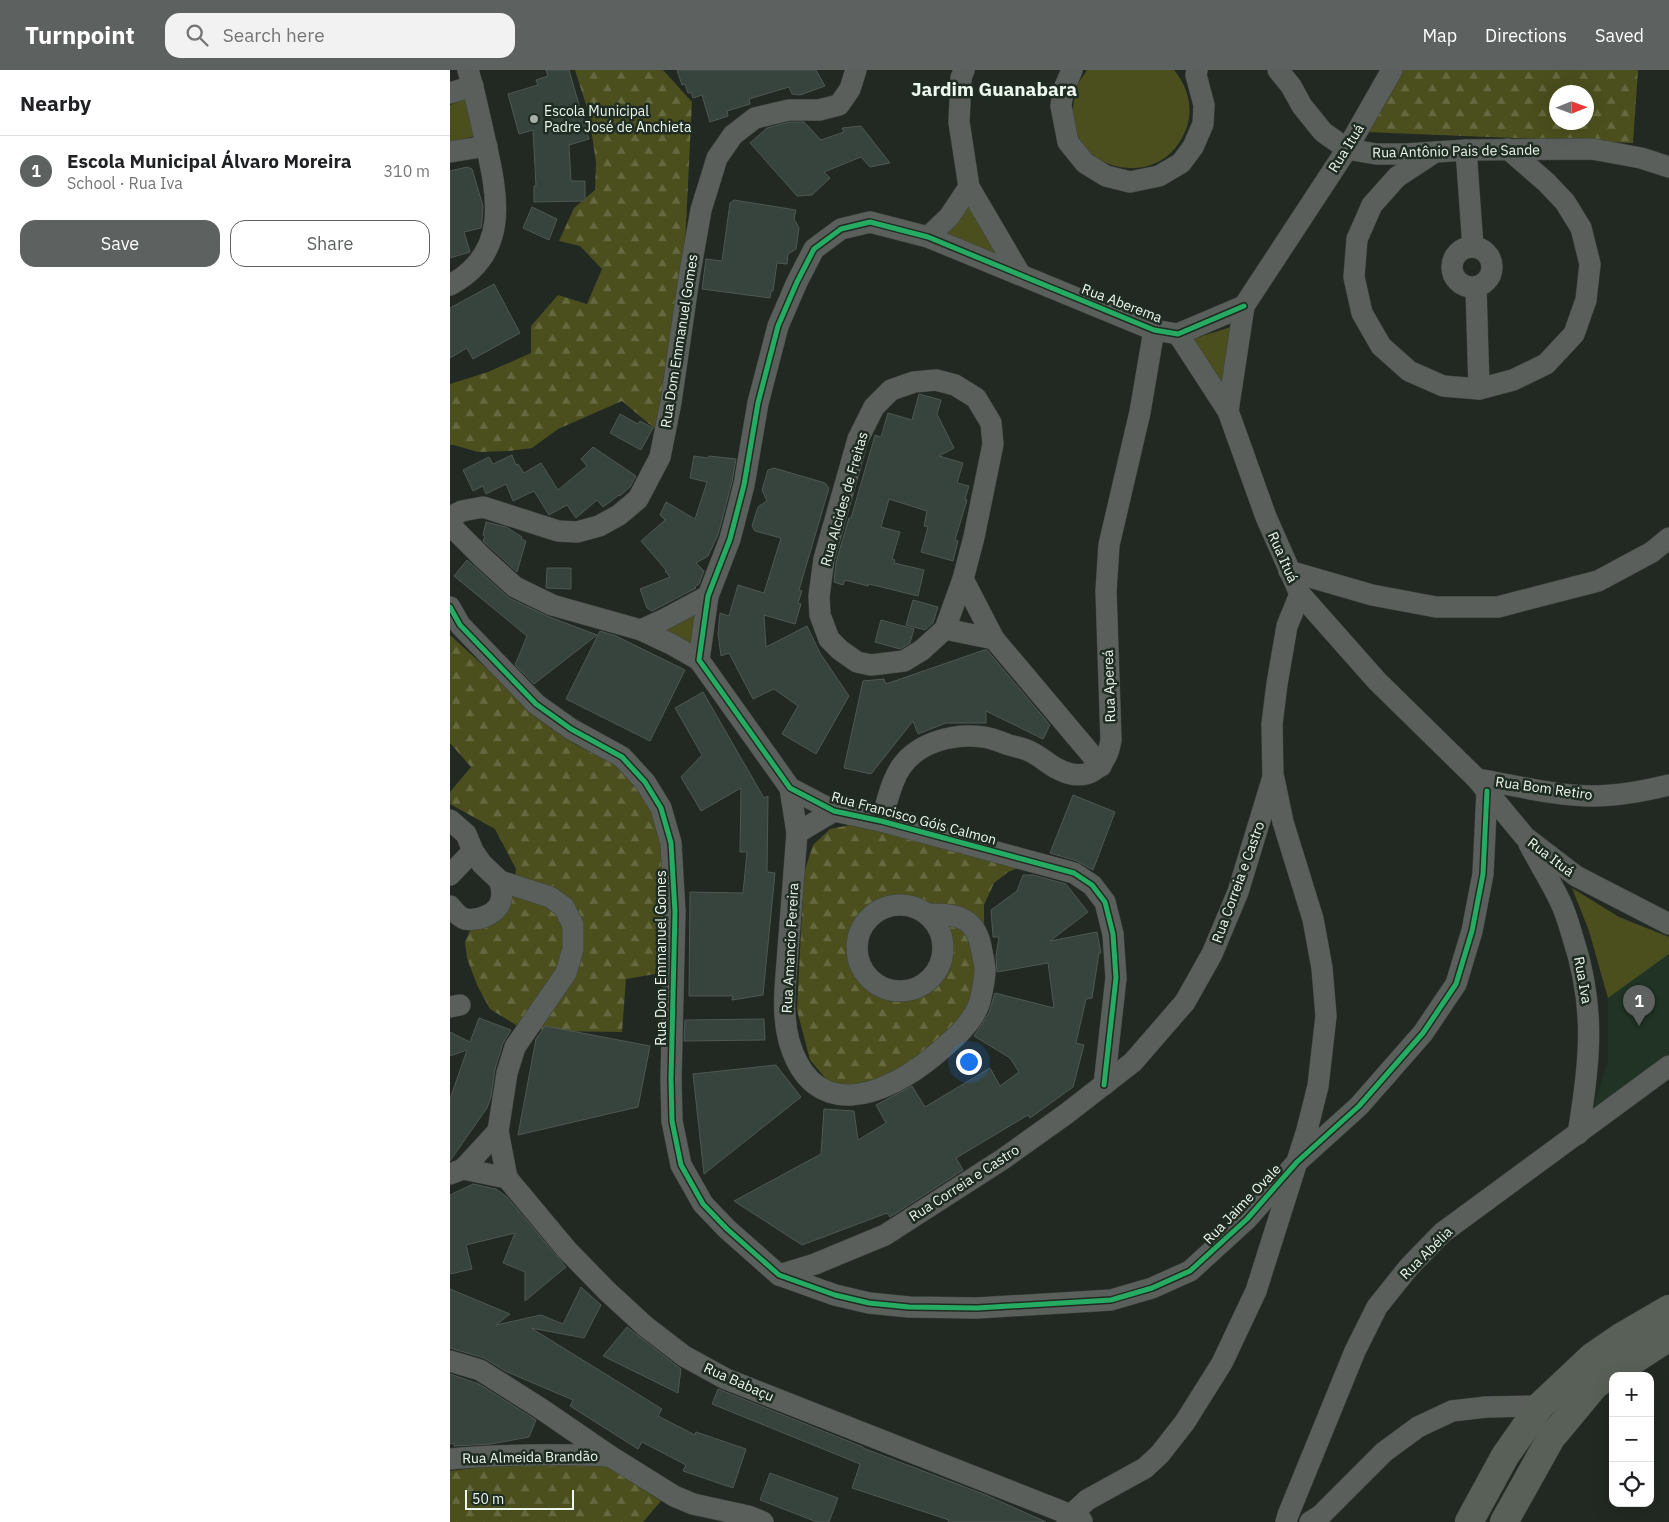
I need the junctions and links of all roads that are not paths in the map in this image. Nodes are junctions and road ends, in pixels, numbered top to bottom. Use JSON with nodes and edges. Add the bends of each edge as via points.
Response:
{"nodes":[{"id":1,"x":856,"y":70,"type":"edge"},
{"id":2,"x":964,"y":70,"type":"edge"},
{"id":3,"x":1072,"y":70,"type":"edge"},
{"id":4,"x":1278,"y":70,"type":"edge"},
{"id":5,"x":1392,"y":70,"type":"edge"},
{"id":6,"x":1195,"y":72,"type":"edge"},
{"id":7,"x":473,"y":75,"type":"edge"},
{"id":8,"x":450,"y":93,"type":"edge"},
{"id":9,"x":486,"y":146,"type":"junction"},
{"id":10,"x":1347,"y":149,"type":"junction"},
{"id":11,"x":1508,"y":149,"type":"junction"},
{"id":12,"x":1466,"y":150,"type":"junction"},
{"id":13,"x":450,"y":152,"type":"edge"},
{"id":14,"x":1435,"y":152,"type":"junction"},
{"id":15,"x":1669,"y":167,"type":"edge"},
{"id":16,"x":969,"y":187,"type":"junction"},
{"id":17,"x":928,"y":238,"type":"junction"},
{"id":18,"x":1472,"y":247,"type":"junction"},
{"id":19,"x":1020,"y":274,"type":"junction"},
{"id":20,"x":450,"y":285,"type":"edge"},
{"id":21,"x":1476,"y":287,"type":"junction"},
{"id":22,"x":1244,"y":306,"type":"junction"},
{"id":23,"x":1154,"y":330,"type":"junction"},
{"id":24,"x":1178,"y":334,"type":"junction"},
{"id":25,"x":1479,"y":389,"type":"junction"},
{"id":26,"x":1228,"y":410,"type":"junction"},
{"id":27,"x":450,"y":517,"type":"edge"},
{"id":28,"x":450,"y":525,"type":"edge"},
{"id":29,"x":1669,"y":538,"type":"edge"},
{"id":30,"x":1290,"y":571,"type":"junction"},
{"id":31,"x":963,"y":579,"type":"junction"},
{"id":32,"x":1300,"y":594,"type":"junction"},
{"id":33,"x":708,"y":596,"type":"junction"},
{"id":34,"x":450,"y":607,"type":"edge"},
{"id":35,"x":945,"y":629,"type":"junction"},
{"id":36,"x":640,"y":630,"type":"junction"},
{"id":37,"x":994,"y":639,"type":"junction"},
{"id":38,"x":699,"y":660,"type":"junction"},
{"id":39,"x":1102,"y":766,"type":"junction"},
{"id":40,"x":1273,"y":777,"type":"junction"},
{"id":41,"x":1482,"y":785,"type":"junction"},
{"id":42,"x":1669,"y":785,"type":"edge"},
{"id":43,"x":790,"y":788,"type":"junction"},
{"id":44,"x":834,"y":811,"type":"junction"},
{"id":45,"x":450,"y":820,"type":"edge"},
{"id":46,"x":881,"y":821,"type":"junction"},
{"id":47,"x":797,"y":833,"type":"junction"},
{"id":48,"x":1525,"y":837,"type":"junction"},
{"id":49,"x":473,"y":851,"type":"junction"},
{"id":50,"x":450,"y":875,"type":"edge"},
{"id":51,"x":500,"y":881,"type":"junction"},
{"id":52,"x":450,"y":906,"type":"edge"},
{"id":53,"x":928,"y":914,"type":"junction"},
{"id":54,"x":1669,"y":924,"type":"edge"},
{"id":55,"x":1669,"y":1066,"type":"edge"},
{"id":56,"x":1104,"y":1085,"type":"junction"},
{"id":57,"x":498,"y":1131,"type":"junction"},
{"id":58,"x":1578,"y":1134,"type":"junction"},
{"id":59,"x":1297,"y":1162,"type":"junction"},
{"id":60,"x":457,"y":1171,"type":"edge"},
{"id":61,"x":508,"y":1178,"type":"junction"},
{"id":62,"x":780,"y":1275,"type":"junction"},
{"id":63,"x":1669,"y":1309,"type":"edge"},
{"id":64,"x":1667,"y":1342,"type":"edge"},
{"id":65,"x":450,"y":1361,"type":"edge"},
{"id":66,"x":1540,"y":1406,"type":"junction"},
{"id":67,"x":610,"y":1456,"type":"junction"},
{"id":68,"x":450,"y":1459,"type":"edge"},
{"id":69,"x":693,"y":1504,"type":"junction"},
{"id":70,"x":1074,"y":1520,"type":"edge"},
{"id":71,"x":712,"y":1522,"type":"edge"},
{"id":72,"x":763,"y":1522,"type":"edge"},
{"id":73,"x":1286,"y":1522,"type":"edge"},
{"id":74,"x":1310,"y":1522,"type":"edge"},
{"id":75,"x":1469,"y":1522,"type":"edge"},
{"id":76,"x":1504,"y":1522,"type":"edge"}],
"edges":[{"from":1,"to":27,"type":"street","name":"Rua Dom Emmanuel Gomes","via":[[850,89],[839,105],[819,110],[789,110],[755,118],[734,135],[718,158],[700,210],[660,457],[638,499],[599,526],[577,532],[558,531],[483,507],[462,510]]},
{"from":2,"to":16,"type":"street","via":[[959,122]]},
{"from":3,"to":6,"type":"street","via":[[1060,106],[1068,142],[1085,163],[1106,176],[1130,182],[1160,176],[1181,163],[1194,147],[1203,124],[1204,105]]},
{"from":4,"to":10,"type":"street","name":"Rua Antônio Pais de Sande","via":[[1323,132]]},
{"from":5,"to":10,"type":"street","name":"Rua Ituá"},
{"from":7,"to":8,"type":"street"},
{"from":7,"to":9,"type":"street"},
{"from":9,"to":13,"type":"street"},
{"from":9,"to":20,"type":"street","via":[[494,178],[496,210],[493,237],[480,262],[465,277]]},
{"from":10,"to":14,"type":"street","name":"Rua Antônio Pais de Sande","via":[[1376,154]]},
{"from":10,"to":22,"type":"street","name":"Rua Ituá"},
{"from":11,"to":12,"type":"street","name":"Rua Antônio Pais de Sande"},
{"from":11,"to":15,"type":"street","name":"Rua Antônio Pais de Sande","via":[[1592,149]]},
{"from":11,"to":25,"type":"street","via":[[1565,202],[1581,228],[1590,264],[1586,300],[1574,334],[1546,364],[1513,380]]},
{"from":12,"to":14,"type":"street","name":"Rua Antônio Pais de Sande"},
{"from":12,"to":18,"type":"street"},
{"from":14,"to":25,"type":"street","via":[[1397,177],[1372,205],[1357,239],[1354,277],[1362,313],[1381,346],[1417,375],[1443,386]]},
{"from":16,"to":17,"type":"street","via":[[949,217]]},
{"from":16,"to":19,"type":"street"},
{"from":17,"to":19,"type":"street"},
{"from":17,"to":33,"type":"street","via":[[870,222],[841,229],[814,249],[778,326],[758,403],[733,530]]},
{"from":18,"to":21,"type":"street","via":[[1489,256],[1493,270],[1485,284]]},
{"from":18,"to":21,"type":"street","via":[[1457,254],[1452,270],[1459,283]]},
{"from":19,"to":23,"type":"street","name":"Rua Aberema"},
{"from":21,"to":25,"type":"street"},
{"from":22,"to":24,"type":"street"},
{"from":22,"to":26,"type":"street","name":"Rua Ituá"},
{"from":23,"to":24,"type":"street","name":"Rua Aberema"},
{"from":23,"to":39,"type":"street","name":"Rua Apereá","via":[[1140,412],[1110,545],[1106,592],[1111,740]]},
{"from":24,"to":26,"type":"street"},
{"from":26,"to":30,"type":"street","name":"Rua Ituá","via":[[1266,517]]},
{"from":28,"to":36,"type":"street","via":[[515,587],[552,605]]},
{"from":29,"to":30,"type":"street","via":[[1652,552],[1598,581],[1498,607],[1436,607],[1372,595]]},
{"from":30,"to":32,"type":"street","name":"Rua Ituá"},
{"from":31,"to":35,"type":"street","name":"Rua Alcides de Freitas"},
{"from":31,"to":35,"type":"street","name":"Rua Alcides de Freitas","via":[[993,444],[991,423],[976,398],[955,385],[936,380],[914,382],[891,390],[874,407],[858,439],[824,560],[820,616],[829,639],[840,650],[857,662],[871,665],[904,661]]},
{"from":31,"to":37,"type":"street"},
{"from":32,"to":40,"type":"street","name":"Rua Correia e Castro","via":[[1287,626],[1277,684],[1272,724]]},
{"from":32,"to":41,"type":"street","name":"Rua Ituá","via":[[1377,681]]},
{"from":33,"to":36,"type":"street"},
{"from":33,"to":38,"type":"street"},
{"from":34,"to":62,"type":"street","name":"Rua Dom Emmanuel Gomes","via":[[460,625],[536,704],[571,729],[622,757],[645,782],[661,808],[671,843],[675,902],[671,1079],[672,1121],[680,1165],[703,1204],[727,1230]]},
{"from":35,"to":37,"type":"street"},
{"from":36,"to":38,"type":"street"},
{"from":37,"to":39,"type":"street"},
{"from":38,"to":43,"type":"street","name":"Rua Francisco Góis Calmon"},
{"from":39,"to":46,"type":"street","via":[[1088,775],[1073,775],[1031,752],[984,737],[949,737],[927,745],[901,766],[893,780]]},
{"from":40,"to":56,"type":"street","name":"Rua Correia e Castro","via":[[1238,892],[1212,954],[1185,1002],[1133,1062]]},
{"from":40,"to":59,"type":"street","via":[[1285,830],[1313,919],[1326,1016],[1318,1086]]},
{"from":41,"to":42,"type":"street","name":"Rua Bom Retiro","via":[[1592,796]]},
{"from":41,"to":48,"type":"street","name":"Rua Ituá"},
{"from":41,"to":59,"type":"street","name":"Rua Jaime Ovale","via":[[1484,874],[1456,984],[1423,1032],[1359,1106]]},
{"from":43,"to":44,"type":"street","name":"Rua Francisco Góis Calmon"},
{"from":43,"to":47,"type":"street","name":"Rua Amancio Pereira"},
{"from":44,"to":46,"type":"street","name":"Rua Francisco Góis Calmon"},
{"from":44,"to":47,"type":"street"},
{"from":45,"to":49,"type":"street","via":[[466,834]]},
{"from":46,"to":56,"type":"street","name":"Rua Francisco Góis Calmon","via":[[1074,873],[1092,885],[1105,902],[1113,934],[1116,978]]},
{"from":47,"to":53,"type":"street","name":"Rua Amancio Pereira","via":[[784,1010],[789,1041],[802,1070],[820,1089],[842,1096],[867,1093],[891,1085],[919,1068],[960,1035],[978,1007],[985,971],[976,929],[950,914]]},
{"from":48,"to":54,"type":"street","name":"Rua Ituá","via":[[1576,876]]},
{"from":48,"to":58,"type":"street","name":"Rua Iva","via":[[1561,902],[1581,962],[1588,999],[1587,1084]]},
{"from":49,"to":50,"type":"street"},
{"from":49,"to":51,"type":"street"},
{"from":51,"to":52,"type":"street","via":[[499,906],[487,916],[465,919]]},
{"from":51,"to":57,"type":"street","via":[[550,897],[564,907],[573,924],[573,949],[566,973],[515,1047],[507,1073]]},
{"from":53,"to":53,"type":"street","name":"Rua Amancio Pereira","via":[[915,906],[900,904],[878,909],[866,919],[857,937],[856,952],[863,972],[873,983],[892,992],[908,991],[922,986],[934,976],[942,959],[943,944],[939,929]]},
{"from":55,"to":58,"type":"street","name":"Rua Abélia"},
{"from":56,"to":62,"type":"street","name":"Rua Correia e Castro","via":[[1003,1159],[885,1234]]},
{"from":57,"to":60,"type":"street"},
{"from":57,"to":61,"type":"street"},
{"from":58,"to":73,"type":"street","name":"Rua Abélia","via":[[1442,1233],[1377,1307]]},
{"from":59,"to":62,"type":"street","name":"Rua Jaime Ovale","via":[[1247,1219],[1190,1271],[1152,1288],[1111,1300],[976,1308],[909,1307],[844,1297]]},
{"from":59,"to":70,"type":"street","via":[[1256,1290],[1222,1363],[1185,1422],[1160,1454],[1145,1468],[1087,1500]]},
{"from":60,"to":61,"type":"street"},
{"from":61,"to":70,"type":"street","name":"Rua Babaçu","via":[[567,1250],[607,1291],[684,1356],[726,1379]]},
{"from":63,"to":66,"type":"main road","via":[[1592,1357]]},
{"from":64,"to":76,"type":"main road","via":[[1595,1385],[1550,1438]]},
{"from":65,"to":67,"type":"street","via":[[480,1370]]},
{"from":66,"to":74,"type":"street","via":[[1452,1411],[1418,1427],[1384,1452]]},
{"from":66,"to":75,"type":"main road","via":[[1505,1456]]},
{"from":67,"to":68,"type":"street","name":"Rua Almeida Brandão","via":[[550,1454]]},
{"from":67,"to":69,"type":"street","via":[[674,1496]]},
{"from":69,"to":71,"type":"street"},
{"from":69,"to":72,"type":"street"}]}
